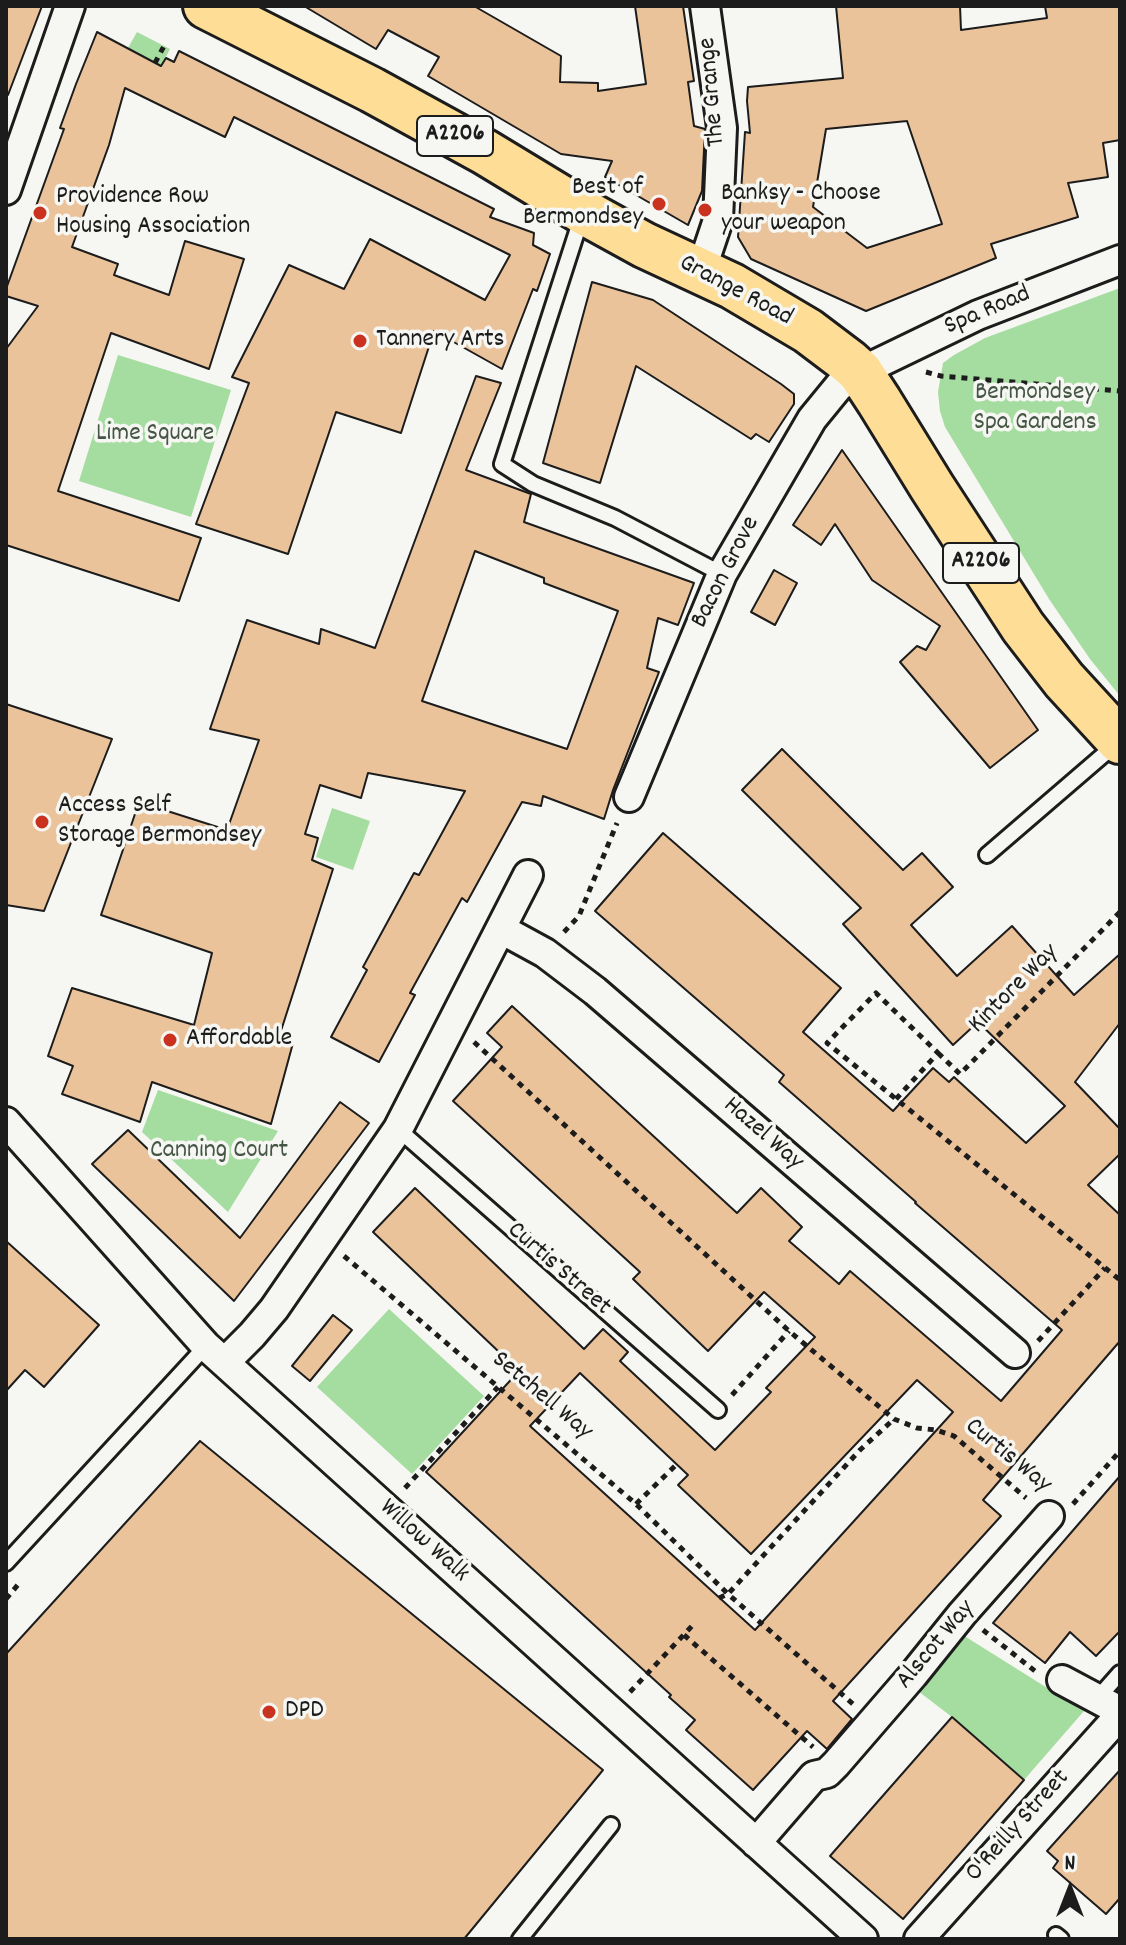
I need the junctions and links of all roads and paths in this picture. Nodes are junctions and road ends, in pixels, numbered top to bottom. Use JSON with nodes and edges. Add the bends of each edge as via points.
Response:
{"nodes":[{"id":1,"x":70,"y":6,"type":"edge"},
{"id":2,"x":206,"y":6,"type":"edge"},
{"id":3,"x":705,"y":6,"type":"edge"},
{"id":4,"x":164,"y":46,"type":"dead end"},
{"id":5,"x":155,"y":63,"type":"dead end"},
{"id":6,"x":6,"y":190,"type":"edge"},
{"id":7,"x":584,"y":212,"type":"junction"},
{"id":8,"x":1120,"y":260,"type":"edge"},
{"id":9,"x":701,"y":271,"type":"junction"},
{"id":10,"x":917,"y":369,"type":"dead end"},
{"id":11,"x":860,"y":372,"type":"junction"},
{"id":12,"x":1120,"y":391,"type":"edge"},
{"id":13,"x":722,"y":574,"type":"junction"},
{"id":14,"x":1120,"y":741,"type":"edge"},
{"id":15,"x":629,"y":797,"type":"joint"},
{"id":16,"x":987,"y":855,"type":"dead end"},
{"id":17,"x":528,"y":875,"type":"dead end"},
{"id":18,"x":1120,"y":912,"type":"edge"},
{"id":19,"x":501,"y":929,"type":"junction"},
{"id":20,"x":545,"y":953,"type":"junction"},
{"id":21,"x":453,"y":1022,"type":"junction"},
{"id":22,"x":938,"y":1053,"type":"junction"},
{"id":23,"x":896,"y":1099,"type":"junction"},
{"id":24,"x":6,"y":1122,"type":"edge"},
{"id":25,"x":398,"y":1129,"type":"junction"},
{"id":26,"x":322,"y":1237,"type":"junction"},
{"id":27,"x":1105,"y":1268,"type":"junction"},
{"id":28,"x":1120,"y":1280,"type":"edge"},
{"id":29,"x":789,"y":1331,"type":"junction"},
{"id":30,"x":1015,"y":1353,"type":"joint"},
{"id":31,"x":216,"y":1354,"type":"junction"},
{"id":32,"x":498,"y":1387,"type":"junction"},
{"id":33,"x":718,"y":1410,"type":"joint"},
{"id":34,"x":894,"y":1419,"type":"junction"},
{"id":35,"x":1120,"y":1451,"type":"edge"},
{"id":36,"x":677,"y":1464,"type":"dead end"},
{"id":37,"x":405,"y":1489,"type":"dead end"},
{"id":38,"x":636,"y":1504,"type":"junction"},
{"id":39,"x":1049,"y":1516,"type":"junction"},
{"id":40,"x":6,"y":1563,"type":"edge"},
{"id":41,"x":728,"y":1594,"type":"junction"},
{"id":42,"x":719,"y":1598,"type":"dead end"},
{"id":43,"x":692,"y":1626,"type":"dead end"},
{"id":44,"x":981,"y":1629,"type":"dead end"},
{"id":45,"x":684,"y":1635,"type":"junction"},
{"id":46,"x":1120,"y":1673,"type":"edge"},
{"id":47,"x":1062,"y":1680,"type":"joint"},
{"id":48,"x":630,"y":1692,"type":"dead end"},
{"id":49,"x":1112,"y":1708,"type":"edge"},
{"id":50,"x":873,"y":1722,"type":"junction"},
{"id":51,"x":825,"y":1770,"type":"junction"},
{"id":52,"x":611,"y":1825,"type":"dead end"},
{"id":53,"x":756,"y":1843,"type":"junction"},
{"id":54,"x":520,"y":1939,"type":"edge"},
{"id":55,"x":863,"y":1939,"type":"edge"},
{"id":56,"x":919,"y":1939,"type":"edge"}],
"edges":[{"from":1,"to":6,"type":"street"},
{"from":2,"to":7,"type":"main road","name":"Grange Road","number":"A2206","via":[[385,97]]},
{"from":3,"to":9,"type":"street","name":"The Grange","via":[[722,128],[718,220]]},
{"from":4,"to":5,"type":"path"},
{"from":7,"to":9,"type":"main road","name":"Grange Road","number":"A2206"},
{"from":7,"to":13,"type":"lane","via":[[502,464],[533,484],[615,518]]},
{"from":8,"to":11,"type":"street","name":"Spa Road","via":[[978,315]]},
{"from":9,"to":11,"type":"main road","name":"Grange Road","number":"A2206","via":[[808,331]]},
{"from":10,"to":12,"type":"path","via":[[941,376]]},
{"from":11,"to":13,"type":"street","name":"Bacon Grove","via":[[839,386],[812,419]]},
{"from":11,"to":14,"type":"main road","name":"Grange Road","number":"A2206","via":[[1023,627]]},
{"from":13,"to":15,"type":"street","name":"Bacon Grove"},
{"from":14,"to":16,"type":"lane"},
{"from":15,"to":20,"type":"path","via":[[579,916]]},
{"from":17,"to":19,"type":"street"},
{"from":18,"to":22,"type":"path","name":"Kintore Way","via":[[960,1074]]},
{"from":19,"to":20,"type":"street","name":"Hazel Way"},
{"from":19,"to":21,"type":"street"},
{"from":20,"to":30,"type":"street","name":"Hazel Way"},
{"from":21,"to":25,"type":"street"},
{"from":21,"to":29,"type":"path"},
{"from":22,"to":23,"type":"path"},
{"from":22,"to":23,"type":"path","via":[[876,993],[827,1043]]},
{"from":23,"to":27,"type":"path"},
{"from":24,"to":31,"type":"street","name":"Willow Walk"},
{"from":25,"to":26,"type":"street"},
{"from":25,"to":33,"type":"lane","name":"Curtis Street"},
{"from":26,"to":31,"type":"street","via":[[266,1320]]},
{"from":26,"to":32,"type":"path","name":"Setchell Way"},
{"from":27,"to":28,"type":"path"},
{"from":27,"to":30,"type":"path","via":[[1021,1358]]},
{"from":29,"to":33,"type":"path"},
{"from":29,"to":34,"type":"path"},
{"from":31,"to":40,"type":"lane"},
{"from":31,"to":53,"type":"street","name":"Willow Walk"},
{"from":32,"to":37,"type":"path"},
{"from":32,"to":38,"type":"path","name":"Setchell Way"},
{"from":34,"to":39,"type":"path","name":"Curtis Way","via":[[954,1436]]},
{"from":34,"to":41,"type":"path"},
{"from":35,"to":39,"type":"path","via":[[1066,1512]]},
{"from":36,"to":38,"type":"path"},
{"from":38,"to":41,"type":"path","name":"Setchell Way"},
{"from":39,"to":50,"type":"street","name":"Alscot Way"},
{"from":41,"to":42,"type":"path"},
{"from":41,"to":50,"type":"path","name":"Setchell Way"},
{"from":43,"to":45,"type":"path"},
{"from":44,"to":47,"type":"path","via":[[1038,1673]]},
{"from":45,"to":48,"type":"path"},
{"from":45,"to":51,"type":"path","via":[[822,1755]]},
{"from":46,"to":49,"type":"lane"},
{"from":47,"to":49,"type":"street"},
{"from":49,"to":56,"type":"street","name":"O'Reilly Street"},
{"from":50,"to":51,"type":"street","name":"Alscot Way"},
{"from":51,"to":53,"type":"street","name":"Alscot Way"},
{"from":52,"to":54,"type":"lane"},
{"from":53,"to":55,"type":"street","name":"Willow Walk"}]}
